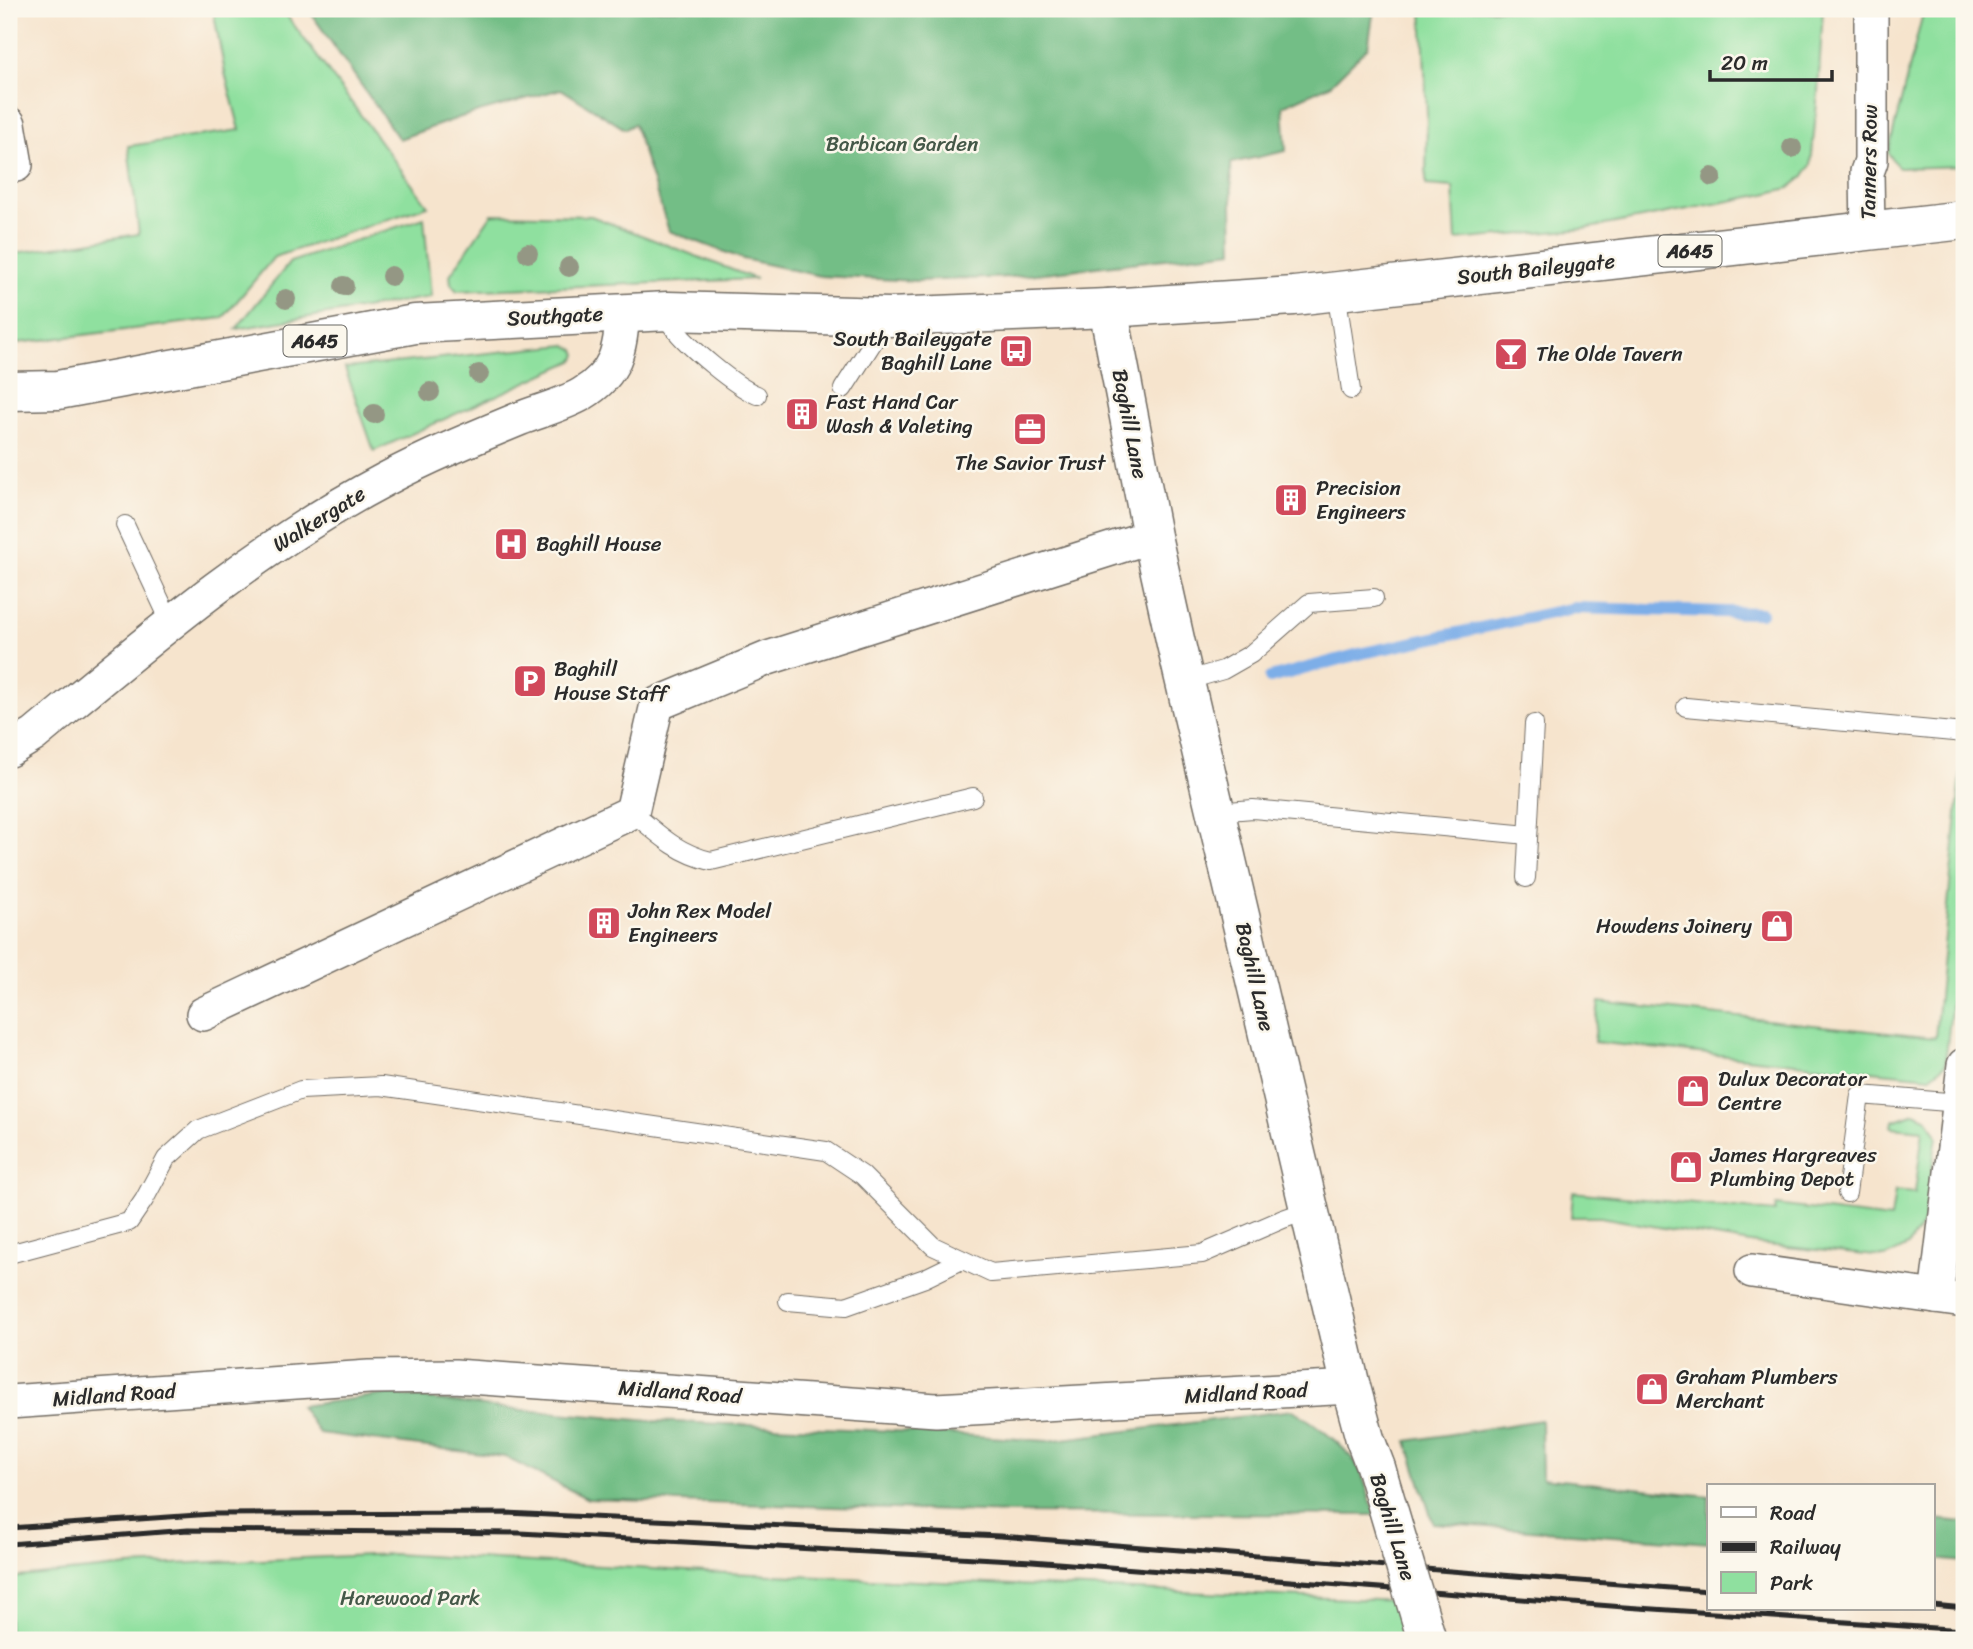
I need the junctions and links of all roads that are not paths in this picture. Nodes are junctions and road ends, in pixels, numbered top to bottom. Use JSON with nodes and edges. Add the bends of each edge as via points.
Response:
{"nodes":[{"id":1,"x":1871,"y":9,"type":"edge"},
{"id":2,"x":9,"y":124,"type":"edge"},
{"id":3,"x":16,"y":165,"type":"dead end"},
{"id":4,"x":1964,"y":220,"type":"edge"},
{"id":5,"x":1868,"y":232,"type":"junction"},
{"id":6,"x":1336,"y":291,"type":"junction"},
{"id":7,"x":1108,"y":308,"type":"junction"},
{"id":8,"x":668,"y":312,"type":"junction"},
{"id":9,"x":623,"y":313,"type":"junction"},
{"id":10,"x":888,"y":317,"type":"junction"},
{"id":11,"x":843,"y":390,"type":"dead end"},
{"id":12,"x":1351,"y":390,"type":"dead end"},
{"id":13,"x":9,"y":391,"type":"edge"},
{"id":14,"x":757,"y":395,"type":"dead end"},
{"id":15,"x":125,"y":525,"type":"dead end"},
{"id":16,"x":1152,"y":536,"type":"junction"},
{"id":17,"x":1374,"y":597,"type":"dead end"},
{"id":18,"x":174,"y":622,"type":"junction"},
{"id":19,"x":1185,"y":681,"type":"junction"},
{"id":20,"x":1686,"y":707,"type":"dead end"},
{"id":21,"x":1534,"y":724,"type":"dead end"},
{"id":22,"x":1964,"y":733,"type":"edge"},
{"id":23,"x":9,"y":750,"type":"edge"},
{"id":24,"x":973,"y":797,"type":"dead end"},
{"id":25,"x":1216,"y":812,"type":"junction"},
{"id":26,"x":632,"y":813,"type":"junction"},
{"id":27,"x":1528,"y":835,"type":"junction"},
{"id":28,"x":1526,"y":878,"type":"dead end"},
{"id":29,"x":203,"y":1014,"type":"dead end"},
{"id":30,"x":1964,"y":1065,"type":"edge"},
{"id":31,"x":1960,"y":1103,"type":"junction"},
{"id":32,"x":1847,"y":1193,"type":"dead end"},
{"id":33,"x":1310,"y":1210,"type":"junction"},
{"id":34,"x":9,"y":1254,"type":"edge"},
{"id":35,"x":962,"y":1260,"type":"junction"},
{"id":36,"x":1752,"y":1270,"type":"dead end"},
{"id":37,"x":1950,"y":1299,"type":"edge"},
{"id":38,"x":788,"y":1301,"type":"dead end"},
{"id":39,"x":1351,"y":1387,"type":"junction"},
{"id":40,"x":9,"y":1402,"type":"edge"},
{"id":41,"x":1426,"y":1640,"type":"edge"}],
"edges":[{"from":1,"to":5,"type":"street","name":"Tanners Row"},
{"from":2,"to":3,"type":"street"},
{"from":4,"to":5,"type":"main road","name":"South Baileygate","number":"A645"},
{"from":5,"to":6,"type":"main road","name":"South Baileygate","number":"A645"},
{"from":6,"to":7,"type":"main road","name":"South Baileygate","number":"A645"},
{"from":6,"to":12,"type":"lane"},
{"from":7,"to":10,"type":"main road","name":"Southgate","number":"A645"},
{"from":7,"to":16,"type":"main road","name":"Baghill Lane"},
{"from":8,"to":9,"type":"main road","name":"Southgate","number":"A645"},
{"from":8,"to":10,"type":"main road","name":"Southgate","number":"A645"},
{"from":8,"to":14,"type":"lane","via":[[670,324],[685,339],[738,386]]},
{"from":9,"to":13,"type":"main road","name":"Southgate","number":"A645","via":[[415,324],[58,390]]},
{"from":9,"to":18,"type":"street","name":"Walkergate","via":[[620,349],[604,376],[583,393],[453,446],[354,497],[239,570]]},
{"from":10,"to":11,"type":"lane"},
{"from":15,"to":18,"type":"lane"},
{"from":16,"to":19,"type":"main road","name":"Baghill Lane"},
{"from":16,"to":26,"type":"street","via":[[768,658],[657,704]]},
{"from":17,"to":19,"type":"lane","via":[[1309,603],[1251,654],[1223,670]]},
{"from":18,"to":23,"type":"street","name":"Walkergate"},
{"from":19,"to":25,"type":"main road","name":"Baghill Lane"},
{"from":20,"to":22,"type":"lane"},
{"from":21,"to":27,"type":"lane"},
{"from":24,"to":26,"type":"lane","via":[[711,861],[669,843]]},
{"from":25,"to":27,"type":"lane","via":[[1253,809]]},
{"from":25,"to":33,"type":"main road","name":"Baghill Lane"},
{"from":26,"to":29,"type":"street"},
{"from":27,"to":28,"type":"lane"},
{"from":30,"to":31,"type":"street"},
{"from":31,"to":32,"type":"lane","via":[[1860,1095]]},
{"from":31,"to":37,"type":"street"},
{"from":33,"to":35,"type":"lane","via":[[1202,1254],[991,1273]]},
{"from":33,"to":39,"type":"main road","name":"Baghill Lane"},
{"from":34,"to":35,"type":"lane","via":[[129,1222],[166,1159],[198,1130],[301,1090],[381,1086],[826,1151],[862,1175],[933,1246]]},
{"from":35,"to":38,"type":"lane","via":[[846,1306]]},
{"from":36,"to":37,"type":"street"},
{"from":39,"to":40,"type":"street","name":"Midland Road","via":[[936,1410],[467,1377],[381,1377]]},
{"from":39,"to":41,"type":"main road","name":"Baghill Lane","bridge":true}]}
